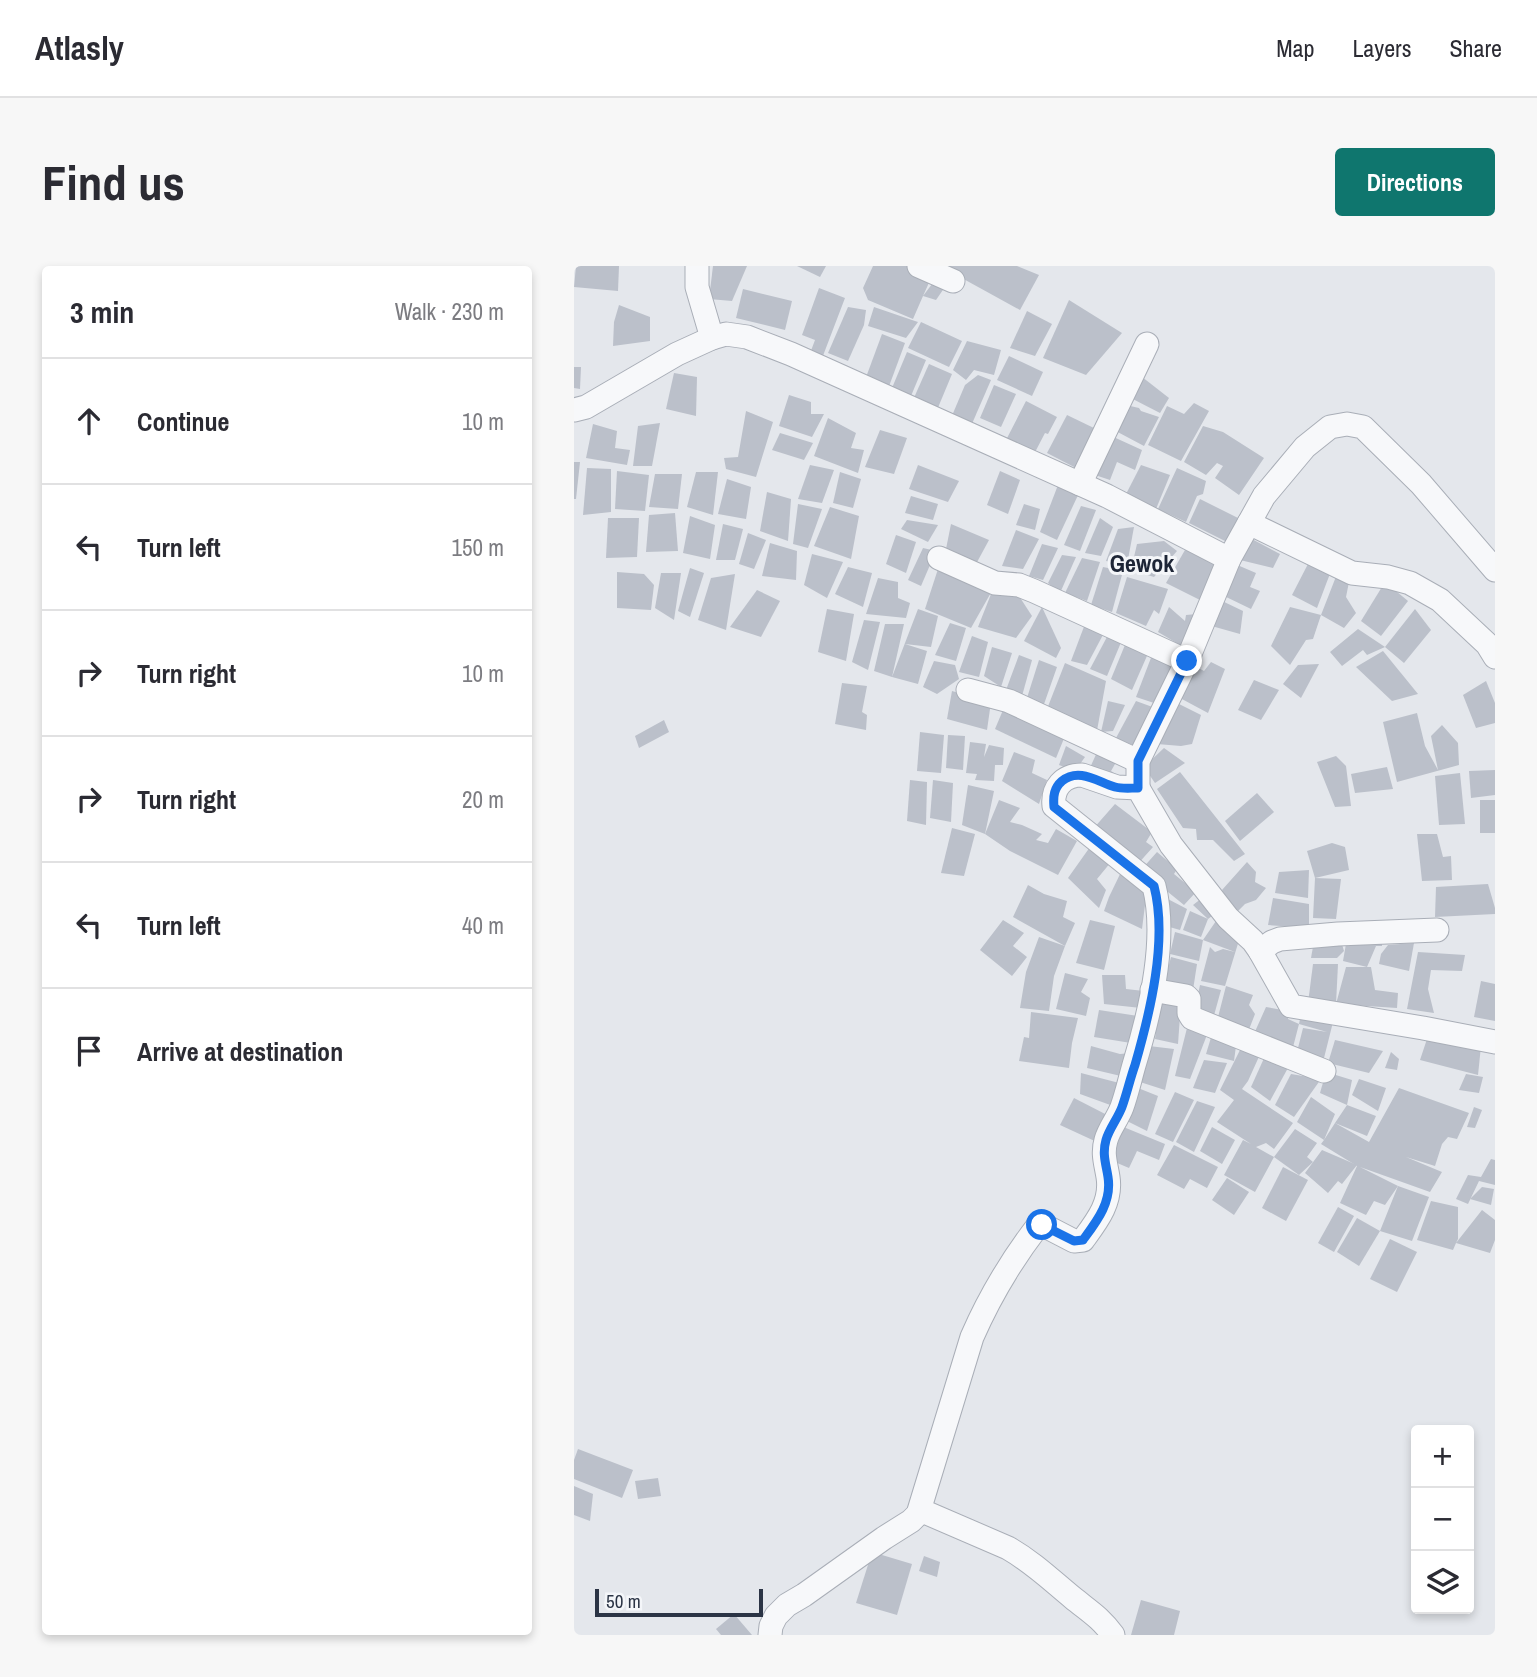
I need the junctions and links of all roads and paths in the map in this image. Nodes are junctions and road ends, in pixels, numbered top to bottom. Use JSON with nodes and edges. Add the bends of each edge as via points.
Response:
{"nodes":[{"id":1,"x":697,"y":266,"type":"edge"},
{"id":2,"x":919,"y":266,"type":"edge"},
{"id":3,"x":953,"y":281,"type":"dead end"},
{"id":4,"x":712,"y":338,"type":"junction"},
{"id":5,"x":1147,"y":344,"type":"dead end"},
{"id":6,"x":574,"y":410,"type":"edge"},
{"id":7,"x":1080,"y":484,"type":"junction"},
{"id":8,"x":1249,"y":523,"type":"junction"},
{"id":9,"x":939,"y":558,"type":"dead end"},
{"id":10,"x":1230,"y":559,"type":"junction"},
{"id":11,"x":1495,"y":570,"type":"edge"},
{"id":12,"x":1495,"y":657,"type":"edge"},
{"id":13,"x":1187,"y":661,"type":"junction"},
{"id":14,"x":968,"y":690,"type":"dead end"},
{"id":15,"x":1138,"y":761,"type":"junction"},
{"id":16,"x":1138,"y":788,"type":"junction"},
{"id":17,"x":1437,"y":930,"type":"dead end"},
{"id":18,"x":1260,"y":951,"type":"junction"},
{"id":19,"x":1152,"y":990,"type":"junction"},
{"id":20,"x":1495,"y":1042,"type":"edge"},
{"id":21,"x":1324,"y":1070,"type":"dead end"},
{"id":22,"x":920,"y":1510,"type":"junction"},
{"id":23,"x":770,"y":1635,"type":"edge"},
{"id":24,"x":1114,"y":1635,"type":"edge"}],
"edges":[{"from":1,"to":4,"type":"street","via":[[697,287]]},
{"from":2,"to":3,"type":"street"},
{"from":4,"to":6,"type":"street"},
{"from":4,"to":7,"type":"street","via":[[726,334],[747,337],[791,354]]},
{"from":5,"to":7,"type":"street"},
{"from":7,"to":10,"type":"street"},
{"from":8,"to":10,"type":"street"},
{"from":8,"to":11,"type":"street","via":[[1264,496],[1305,447],[1329,427],[1363,427],[1422,484]]},
{"from":8,"to":12,"type":"street","via":[[1352,573],[1410,583],[1440,600]]},
{"from":9,"to":13,"type":"street","via":[[995,583],[1034,590]]},
{"from":10,"to":13,"type":"street"},
{"from":13,"to":15,"type":"street"},
{"from":14,"to":15,"type":"street","via":[[1009,701]]},
{"from":15,"to":16,"type":"street"},
{"from":16,"to":18,"type":"street","via":[[1171,845]]},
{"from":16,"to":19,"type":"street","via":[[1117,788],[1077,775],[1065,779],[1053,797],[1054,807],[1154,886],[1160,932]]},
{"from":17,"to":18,"type":"street","via":[[1280,939]]},
{"from":18,"to":20,"type":"street","via":[[1291,1006]]},
{"from":19,"to":21,"type":"street","via":[[1186,996],[1192,1018]]},
{"from":19,"to":22,"type":"street","via":[[1147,1024],[1122,1108],[1106,1139],[1103,1157],[1109,1192],[1101,1217],[1079,1241],[1040,1226],[1016,1255],[972,1337]]},
{"from":22,"to":23,"type":"street","via":[[911,1521],[787,1605],[776,1616]]},
{"from":22,"to":24,"type":"street","via":[[1022,1556]]}]}
